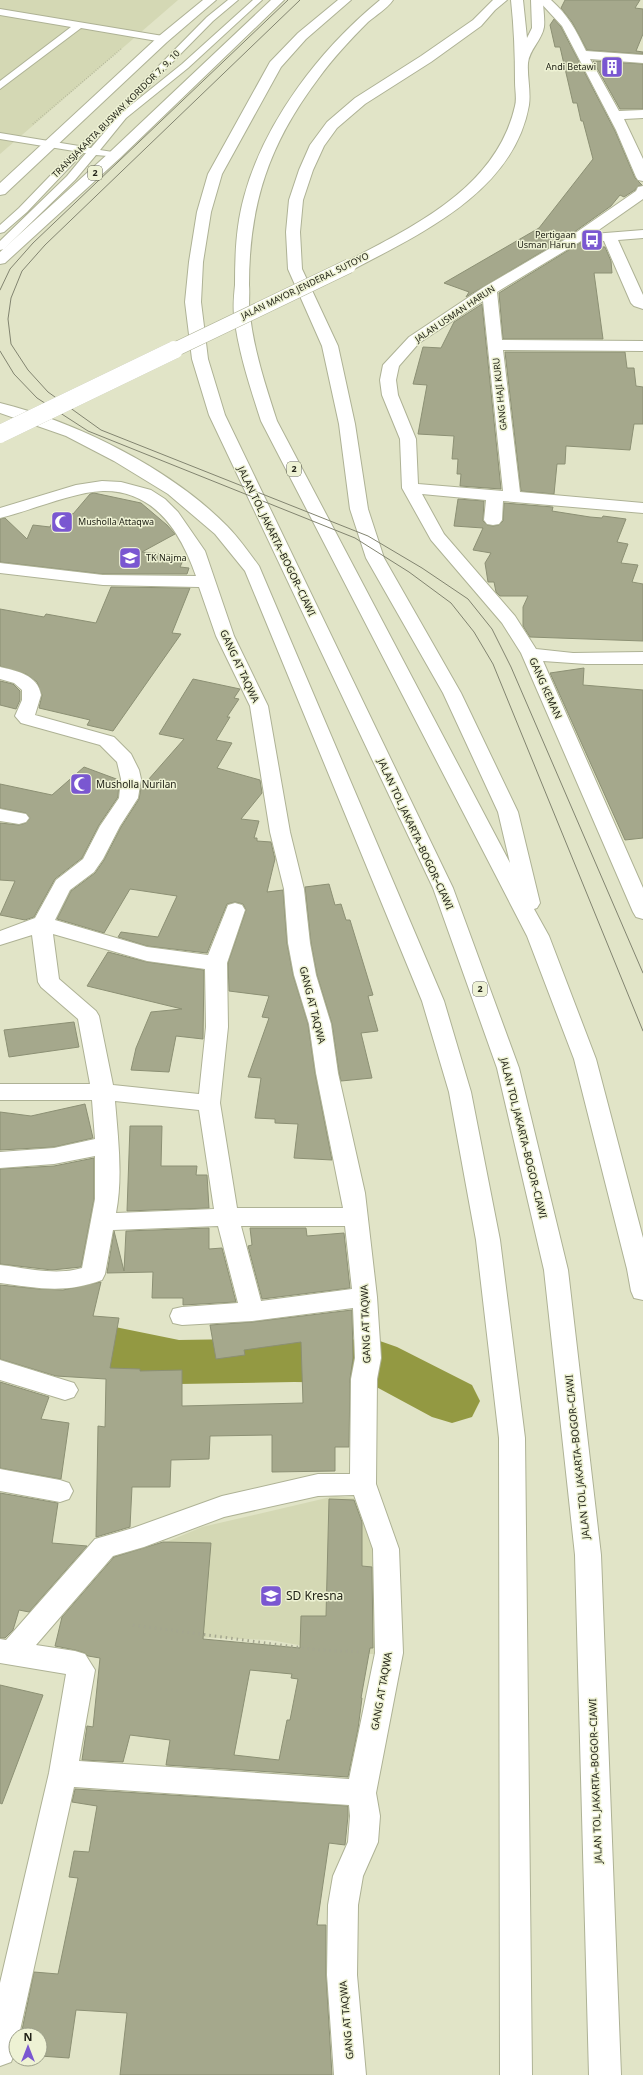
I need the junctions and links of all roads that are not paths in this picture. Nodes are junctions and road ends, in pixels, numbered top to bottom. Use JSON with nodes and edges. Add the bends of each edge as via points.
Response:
{"nodes":[{"id":1,"x":210,"y":0,"type":"edge"},
{"id":2,"x":234,"y":0,"type":"edge"},
{"id":3,"x":258,"y":0,"type":"edge"},
{"id":4,"x":278,"y":0,"type":"edge"},
{"id":5,"x":345,"y":0,"type":"edge"},
{"id":6,"x":387,"y":0,"type":"edge"},
{"id":7,"x":501,"y":0,"type":"edge"},
{"id":8,"x":517,"y":0,"type":"edge"},
{"id":9,"x":537,"y":0,"type":"edge"},
{"id":10,"x":544,"y":0,"type":"edge"},
{"id":11,"x":0,"y":12,"type":"edge"},
{"id":12,"x":79,"y":26,"type":"junction"},
{"id":13,"x":163,"y":39,"type":"junction"},
{"id":14,"x":582,"y":54,"type":"junction"},
{"id":15,"x":643,"y":58,"type":"edge"},
{"id":16,"x":522,"y":60,"type":"junction"},
{"id":17,"x":0,"y":86,"type":"edge"},
{"id":18,"x":643,"y":114,"type":"edge"},
{"id":19,"x":616,"y":115,"type":"junction"},
{"id":20,"x":0,"y":136,"type":"edge"},
{"id":21,"x":636,"y":144,"type":"edge"},
{"id":22,"x":49,"y":145,"type":"junction"},
{"id":23,"x":80,"y":150,"type":"junction"},
{"id":24,"x":92,"y":152,"type":"junction"},
{"id":25,"x":115,"y":155,"type":"junction"},
{"id":26,"x":640,"y":161,"type":"edge"},
{"id":27,"x":643,"y":177,"type":"edge"},
{"id":28,"x":643,"y":190,"type":"edge"},
{"id":29,"x":0,"y":191,"type":"edge"},
{"id":30,"x":0,"y":230,"type":"edge"},
{"id":31,"x":643,"y":234,"type":"edge"},
{"id":32,"x":609,"y":236,"type":"junction"},
{"id":33,"x":576,"y":239,"type":"junction"},
{"id":34,"x":0,"y":247,"type":"edge"},
{"id":35,"x":0,"y":260,"type":"edge"},
{"id":36,"x":489,"y":290,"type":"junction"},
{"id":37,"x":643,"y":304,"type":"edge"},
{"id":38,"x":495,"y":346,"type":"junction"},
{"id":39,"x":643,"y":346,"type":"edge"},
{"id":40,"x":0,"y":408,"type":"edge"},
{"id":41,"x":0,"y":434,"type":"edge"},
{"id":42,"x":410,"y":488,"type":"junction"},
{"id":43,"x":504,"y":496,"type":"junction"},
{"id":44,"x":643,"y":508,"type":"edge"},
{"id":45,"x":0,"y":513,"type":"edge"},
{"id":46,"x":492,"y":520,"type":"dead end"},
{"id":47,"x":5,"y":568,"type":"edge"},
{"id":48,"x":207,"y":582,"type":"junction"},
{"id":49,"x":0,"y":584,"type":"edge"},
{"id":50,"x":530,"y":653,"type":"junction"},
{"id":51,"x":643,"y":658,"type":"edge"},
{"id":52,"x":0,"y":673,"type":"edge"},
{"id":53,"x":235,"y":910,"type":"dead end"},
{"id":54,"x":643,"y":912,"type":"edge"},
{"id":55,"x":42,"y":923,"type":"junction"},
{"id":56,"x":538,"y":936,"type":"junction"},
{"id":57,"x":0,"y":938,"type":"edge"},
{"id":58,"x":216,"y":963,"type":"junction"},
{"id":59,"x":0,"y":1092,"type":"edge"},
{"id":60,"x":103,"y":1092,"type":"junction"},
{"id":61,"x":209,"y":1103,"type":"junction"},
{"id":62,"x":107,"y":1144,"type":"junction"},
{"id":63,"x":0,"y":1160,"type":"edge"},
{"id":64,"x":227,"y":1217,"type":"junction"},
{"id":65,"x":356,"y":1217,"type":"junction"},
{"id":66,"x":102,"y":1222,"type":"junction"},
{"id":67,"x":0,"y":1274,"type":"edge"},
{"id":68,"x":643,"y":1291,"type":"edge"},
{"id":69,"x":365,"y":1297,"type":"junction"},
{"id":70,"x":252,"y":1312,"type":"junction"},
{"id":71,"x":182,"y":1316,"type":"dead end"},
{"id":72,"x":0,"y":1370,"type":"edge"},
{"id":73,"x":66,"y":1390,"type":"dead end"},
{"id":74,"x":0,"y":1480,"type":"edge"},
{"id":75,"x":364,"y":1484,"type":"junction"},
{"id":76,"x":60,"y":1491,"type":"dead end"},
{"id":77,"x":6,"y":1652,"type":"edge"},
{"id":78,"x":62,"y":1773,"type":"junction"},
{"id":79,"x":361,"y":1793,"type":"junction"},
{"id":80,"x":0,"y":2051,"type":"edge"},
{"id":81,"x":350,"y":2075,"type":"edge"},
{"id":82,"x":516,"y":2075,"type":"edge"},
{"id":83,"x":605,"y":2075,"type":"edge"}],
"edges":[{"from":1,"to":13,"type":"main road"},
{"from":2,"to":23,"type":"lane","name":"TRANSJAKARTA BUSWAY KORIDOR 7, 9, 10","via":[[210,19]]},
{"from":3,"to":24,"type":"lane","via":[[185,66],[128,112]]},
{"from":4,"to":25,"type":"main road","number":"2"},
{"from":5,"to":83,"type":"main road","name":"JALAN TOL JAKARTA–BOGOR–CIAWI","number":"2","via":[[302,36],[275,65],[215,174],[204,212],[196,262],[193,302],[200,359],[217,415],[443,888],[508,1068],[556,1270],[588,1555]]},
{"from":6,"to":56,"type":"main road","number":"2","via":[[344,38],[306,85],[260,170],[251,200],[241,254],[242,315],[253,370],[269,421]]},
{"from":7,"to":56,"type":"main road","via":[[477,23],[426,59],[360,100],[332,126],[317,146],[306,170],[296,200],[292,232],[295,269],[330,346],[346,424],[359,509],[375,558],[452,693],[508,812]]},
{"from":8,"to":16,"type":"main road","name":"JALAN MAYOR JENDERAL SUTOYO"},
{"from":9,"to":16,"type":"main road","name":"JALAN MAYOR JENDERAL SUTOYO","via":[[538,28]]},
{"from":10,"to":14,"type":"main road","via":[[563,18]]},
{"from":11,"to":12,"type":"lane"},
{"from":12,"to":13,"type":"lane"},
{"from":12,"to":17,"type":"lane"},
{"from":13,"to":22,"type":"main road"},
{"from":14,"to":15,"type":"main road"},
{"from":14,"to":19,"type":"main road"},
{"from":16,"to":41,"type":"main road","name":"JALAN MAYOR JENDERAL SUTOYO","bridge":true,"via":[[522,106],[507,148],[478,185],[435,219],[349,266]]},
{"from":18,"to":19,"type":"main road"},
{"from":19,"to":21,"type":"main road"},
{"from":20,"to":22,"type":"lane"},
{"from":21,"to":26,"type":"main road"},
{"from":22,"to":23,"type":"lane"},
{"from":22,"to":29,"type":"main road"},
{"from":23,"to":24,"type":"lane"},
{"from":23,"to":30,"type":"lane","name":"TRANSJAKARTA BUSWAY KORIDOR 7, 9, 10","via":[[23,210]]},
{"from":24,"to":25,"type":"lane"},
{"from":24,"to":34,"type":"lane","via":[[71,178]]},
{"from":25,"to":35,"type":"main road","number":"2"},
{"from":26,"to":27,"type":"main road"},
{"from":28,"to":33,"type":"main road","name":"JALAN USMAN HARUN"},
{"from":31,"to":32,"type":"main road"},
{"from":32,"to":33,"type":"main road"},
{"from":32,"to":37,"type":"main road","via":[[639,303]]},
{"from":33,"to":36,"type":"main road","name":"JALAN USMAN HARUN"},
{"from":36,"to":38,"type":"main road","name":"GANG HAJI KURU"},
{"from":36,"to":42,"type":"main road","name":"JALAN USMAN HARUN","via":[[414,340],[391,365],[388,380],[390,395],[408,439]]},
{"from":38,"to":39,"type":"main road"},
{"from":38,"to":43,"type":"main road","name":"GANG HAJI KURU"},
{"from":40,"to":82,"type":"main road","via":[[72,433],[120,457],[174,490],[222,530],[254,570],[434,1001],[460,1092],[488,1240],[512,1438]]},
{"from":42,"to":43,"type":"main road"},
{"from":42,"to":50,"type":"main road","name":"GANG KEMAN","via":[[437,536],[509,620]]},
{"from":43,"to":44,"type":"main road"},
{"from":43,"to":46,"type":"main road","name":"GANG HAJI KURU"},
{"from":45,"to":48,"type":"main road","name":"GANG AT TAQWA","via":[[82,489],[102,486],[121,487],[145,494],[172,516],[196,551]]},
{"from":47,"to":48,"type":"main road","via":[[111,580]]},
{"from":47,"to":49,"type":"main road"},
{"from":48,"to":65,"type":"main road","name":"GANG AT TAQWA","via":[[225,636],[259,706],[280,832],[294,889],[305,975],[320,1024],[327,1073],[347,1161]]},
{"from":50,"to":51,"type":"main road","via":[[583,660]]},
{"from":50,"to":54,"type":"main road","name":"GANG KEMAN"},
{"from":52,"to":55,"type":"main road","via":[[19,677],[31,689],[32,695],[24,716],[106,741],[116,747],[127,762],[132,775],[131,789],[124,806],[113,819],[88,866],[67,880]]},
{"from":53,"to":58,"type":"main road"},
{"from":55,"to":57,"type":"main road"},
{"from":55,"to":58,"type":"main road","via":[[147,954]]},
{"from":55,"to":60,"type":"main road","via":[[49,982],[88,1016]]},
{"from":56,"to":68,"type":"main road","number":"2","via":[[585,1059],[640,1269]]},
{"from":58,"to":61,"type":"main road","via":[[217,1027]]},
{"from":59,"to":60,"type":"main road"},
{"from":60,"to":61,"type":"main road"},
{"from":60,"to":62,"type":"main road"},
{"from":61,"to":64,"type":"main road"},
{"from":62,"to":63,"type":"main road","via":[[82,1152],[52,1157]]},
{"from":62,"to":66,"type":"main road","via":[[107,1199]]},
{"from":64,"to":65,"type":"main road"},
{"from":64,"to":66,"type":"main road"},
{"from":64,"to":70,"type":"main road"},
{"from":65,"to":69,"type":"main road","name":"GANG AT TAQWA"},
{"from":66,"to":67,"type":"main road","via":[[92,1274],[83,1279],[59,1280]]},
{"from":69,"to":70,"type":"main road"},
{"from":69,"to":75,"type":"main road","name":"GANG AT TAQWA"},
{"from":70,"to":71,"type":"main road"},
{"from":72,"to":73,"type":"main road"},
{"from":74,"to":76,"type":"main road"},
{"from":75,"to":77,"type":"main road","via":[[318,1485],[222,1506],[135,1539],[104,1547]]},
{"from":75,"to":79,"type":"main road","name":"GANG AT TAQWA","via":[[386,1549],[390,1653]]},
{"from":77,"to":78,"type":"main road","via":[[75,1663],[80,1666]]},
{"from":78,"to":79,"type":"main road"},
{"from":78,"to":80,"type":"main road"},
{"from":79,"to":81,"type":"main road","name":"GANG AT TAQWA","via":[[365,1816],[363,1842],[348,1876],[343,1905],[342,1975]]}]}
